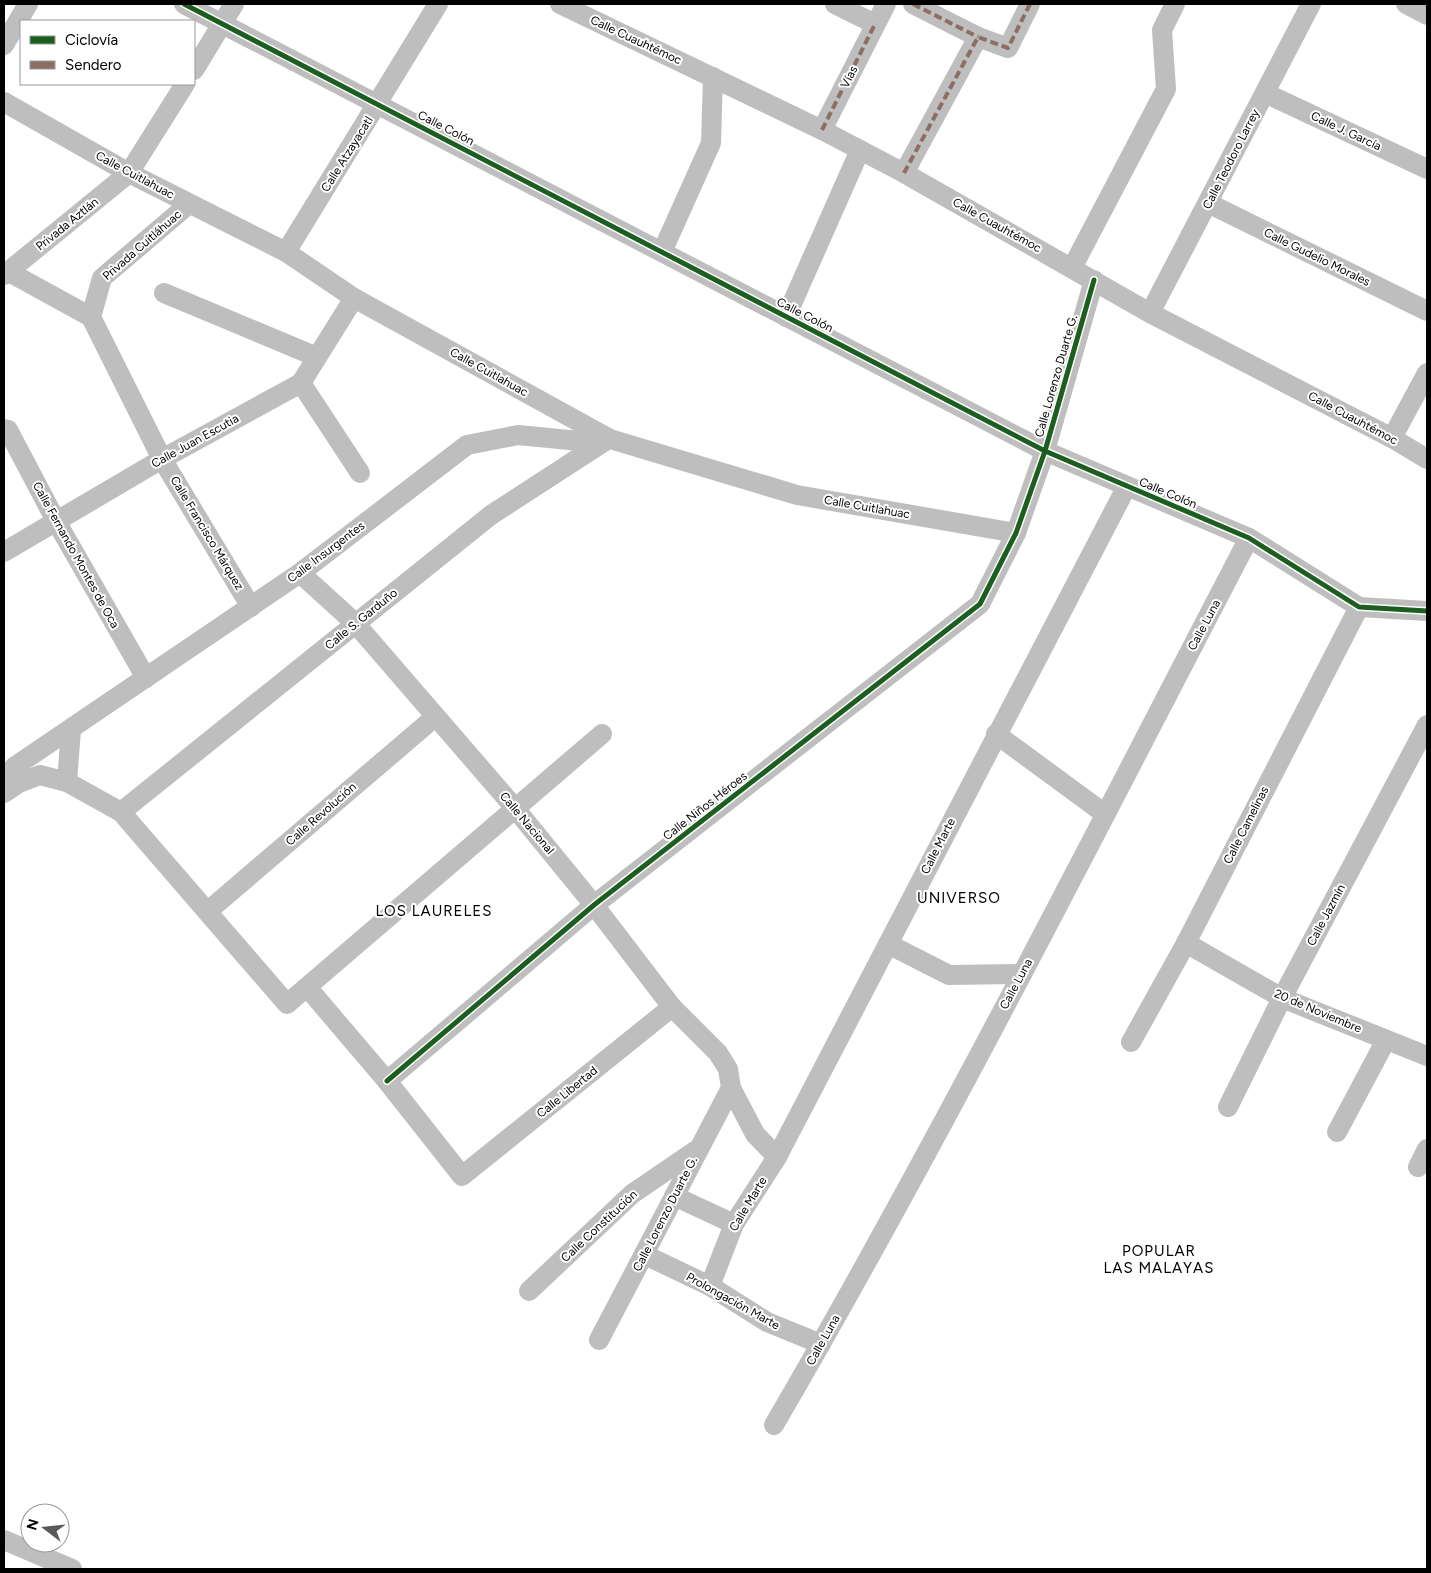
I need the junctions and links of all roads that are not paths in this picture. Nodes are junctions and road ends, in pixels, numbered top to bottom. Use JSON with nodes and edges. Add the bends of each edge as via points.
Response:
{"nodes":[{"id":1,"x":28,"y":4,"type":"edge"},
{"id":2,"x":184,"y":4,"type":"edge"},
{"id":3,"x":234,"y":4,"type":"edge"},
{"id":4,"x":438,"y":4,"type":"edge"},
{"id":5,"x":560,"y":4,"type":"edge"},
{"id":6,"x":836,"y":4,"type":"edge"},
{"id":7,"x":886,"y":4,"type":"edge"},
{"id":8,"x":913,"y":4,"type":"edge"},
{"id":9,"x":1030,"y":4,"type":"edge"},
{"id":10,"x":1175,"y":4,"type":"edge"},
{"id":11,"x":1311,"y":4,"type":"edge"},
{"id":12,"x":1406,"y":4,"type":"edge"},
{"id":13,"x":1427,"y":15,"type":"edge"},
{"id":14,"x":223,"y":24,"type":"junction"},
{"id":15,"x":875,"y":24,"type":"junction"},
{"id":16,"x":978,"y":37,"type":"junction"},
{"id":17,"x":4,"y":45,"type":"edge"},
{"id":18,"x":195,"y":68,"type":"edge"},
{"id":19,"x":713,"y":77,"type":"junction"},
{"id":20,"x":184,"y":85,"type":"edge"},
{"id":21,"x":1265,"y":93,"type":"junction"},
{"id":22,"x":4,"y":102,"type":"edge"},
{"id":23,"x":378,"y":104,"type":"junction"},
{"id":24,"x":822,"y":130,"type":"junction"},
{"id":25,"x":860,"y":150,"type":"junction"},
{"id":26,"x":1427,"y":169,"type":"edge"},
{"id":27,"x":129,"y":173,"type":"junction"},
{"id":28,"x":904,"y":173,"type":"junction"},
{"id":29,"x":1208,"y":203,"type":"junction"},
{"id":30,"x":189,"y":204,"type":"junction"},
{"id":31,"x":286,"y":252,"type":"junction"},
{"id":32,"x":662,"y":252,"type":"junction"},
{"id":33,"x":1072,"y":268,"type":"junction"},
{"id":34,"x":6,"y":274,"type":"edge"},
{"id":35,"x":1094,"y":280,"type":"junction"},
{"id":36,"x":164,"y":293,"type":"dead end"},
{"id":37,"x":354,"y":298,"type":"junction"},
{"id":38,"x":1427,"y":311,"type":"edge"},
{"id":39,"x":1150,"y":313,"type":"junction"},
{"id":40,"x":786,"y":316,"type":"junction"},
{"id":41,"x":91,"y":317,"type":"junction"},
{"id":42,"x":317,"y":357,"type":"junction"},
{"id":43,"x":1427,"y":373,"type":"edge"},
{"id":44,"x":301,"y":384,"type":"junction"},
{"id":45,"x":6,"y":430,"type":"edge"},
{"id":46,"x":1392,"y":438,"type":"junction"},
{"id":47,"x":605,"y":441,"type":"junction"},
{"id":48,"x":1045,"y":451,"type":"junction"},
{"id":49,"x":162,"y":459,"type":"junction"},
{"id":50,"x":1427,"y":459,"type":"edge"},
{"id":51,"x":360,"y":473,"type":"dead end"},
{"id":52,"x":1127,"y":486,"type":"junction"},
{"id":53,"x":56,"y":521,"type":"junction"},
{"id":54,"x":1016,"y":533,"type":"junction"},
{"id":55,"x":1249,"y":538,"type":"junction"},
{"id":56,"x":4,"y":552,"type":"edge"},
{"id":57,"x":300,"y":573,"type":"junction"},
{"id":58,"x":251,"y":607,"type":"junction"},
{"id":59,"x":1359,"y":607,"type":"junction"},
{"id":60,"x":1427,"y":611,"type":"edge"},
{"id":61,"x":356,"y":623,"type":"junction"},
{"id":62,"x":146,"y":678,"type":"junction"},
{"id":63,"x":434,"y":717,"type":"junction"},
{"id":64,"x":1427,"y":724,"type":"edge"},
{"id":65,"x":71,"y":730,"type":"junction"},
{"id":66,"x":602,"y":734,"type":"dead end"},
{"id":67,"x":996,"y":734,"type":"junction"},
{"id":68,"x":67,"y":782,"type":"junction"},
{"id":69,"x":7,"y":791,"type":"edge"},
{"id":70,"x":514,"y":807,"type":"junction"},
{"id":71,"x":121,"y":812,"type":"junction"},
{"id":72,"x":1105,"y":814,"type":"junction"},
{"id":73,"x":594,"y":905,"type":"junction"},
{"id":74,"x":208,"y":911,"type":"junction"},
{"id":75,"x":1186,"y":943,"type":"junction"},
{"id":76,"x":888,"y":944,"type":"junction"},
{"id":77,"x":1022,"y":974,"type":"junction"},
{"id":78,"x":307,"y":987,"type":"junction"},
{"id":79,"x":1282,"y":998,"type":"junction"},
{"id":80,"x":672,"y":1007,"type":"junction"},
{"id":81,"x":1386,"y":1040,"type":"junction"},
{"id":82,"x":1131,"y":1042,"type":"dead end"},
{"id":83,"x":1427,"y":1056,"type":"edge"},
{"id":84,"x":387,"y":1082,"type":"junction"},
{"id":85,"x":731,"y":1088,"type":"junction"},
{"id":86,"x":1228,"y":1107,"type":"dead end"},
{"id":87,"x":1337,"y":1132,"type":"dead end"},
{"id":88,"x":698,"y":1149,"type":"junction"},
{"id":89,"x":1427,"y":1149,"type":"edge"},
{"id":90,"x":777,"y":1157,"type":"junction"},
{"id":91,"x":1418,"y":1167,"type":"dead end"},
{"id":92,"x":674,"y":1196,"type":"junction"},
{"id":93,"x":734,"y":1224,"type":"junction"},
{"id":94,"x":645,"y":1255,"type":"junction"},
{"id":95,"x":710,"y":1286,"type":"junction"},
{"id":96,"x":529,"y":1291,"type":"dead end"},
{"id":97,"x":599,"y":1340,"type":"dead end"},
{"id":98,"x":821,"y":1344,"type":"junction"},
{"id":99,"x":774,"y":1425,"type":"dead end"},
{"id":100,"x":4,"y":1540,"type":"edge"},
{"id":101,"x":72,"y":1569,"type":"edge"}],
"edges":[{"from":1,"to":17,"type":"street"},
{"from":2,"to":14,"type":"street","name":"Calle Colón"},
{"from":3,"to":14,"type":"street"},
{"from":4,"to":23,"type":"street","name":"Calle Atzayacatl"},
{"from":5,"to":19,"type":"street","name":"Calle Cuauhtémoc"},
{"from":6,"to":15,"type":"street"},
{"from":7,"to":15,"type":"street","name":"Vías"},
{"from":8,"to":16,"type":"street"},
{"from":9,"to":16,"type":"street","via":[[1008,48]]},
{"from":10,"to":33,"type":"street","via":[[1162,30],[1166,89]]},
{"from":11,"to":21,"type":"street","name":"Calle Teodoro Larrey"},
{"from":12,"to":13,"type":"street"},
{"from":14,"to":18,"type":"street"},
{"from":14,"to":23,"type":"street","name":"Calle Colón"},
{"from":15,"to":24,"type":"street","name":"Vías"},
{"from":16,"to":28,"type":"street"},
{"from":19,"to":24,"type":"street","name":"Calle Cuauhtémoc"},
{"from":19,"to":32,"type":"street","via":[[711,144]]},
{"from":20,"to":27,"type":"street","name":"Privada Aztlán"},
{"from":21,"to":26,"type":"street","name":"Calle J. García"},
{"from":21,"to":29,"type":"street","name":"Calle Teodoro Larrey"},
{"from":22,"to":27,"type":"street","name":"Calle Cuitlahuac"},
{"from":23,"to":31,"type":"street","name":"Calle Atzayacatl"},
{"from":23,"to":32,"type":"street","name":"Calle Colón"},
{"from":24,"to":25,"type":"street","name":"Calle Cuauhtémoc"},
{"from":25,"to":28,"type":"street","name":"Calle Cuauhtémoc"},
{"from":25,"to":40,"type":"street"},
{"from":27,"to":30,"type":"street","name":"Calle Cuitlahuac"},
{"from":27,"to":34,"type":"street","name":"Privada Aztlán"},
{"from":28,"to":33,"type":"street","name":"Calle Cuauhtémoc"},
{"from":29,"to":38,"type":"street","name":"Calle Gudelio Morales"},
{"from":29,"to":39,"type":"street","name":"Calle Teodoro Larrey"},
{"from":30,"to":31,"type":"street","name":"Calle Cuitlahuac"},
{"from":30,"to":41,"type":"street","name":"Privada Cuitláhuac","via":[[102,278]]},
{"from":31,"to":37,"type":"street","name":"Calle Cuitlahuac"},
{"from":32,"to":40,"type":"street","name":"Calle Colón"},
{"from":33,"to":35,"type":"street","name":"Calle Cuauhtémoc"},
{"from":34,"to":41,"type":"street"},
{"from":35,"to":39,"type":"street","name":"Calle Cuauhtémoc"},
{"from":35,"to":48,"type":"street","name":"Calle Lorenzo Duarte G."},
{"from":36,"to":42,"type":"street"},
{"from":37,"to":42,"type":"street"},
{"from":37,"to":47,"type":"street","name":"Calle Cuitlahuac"},
{"from":39,"to":46,"type":"street","name":"Calle Cuauhtémoc"},
{"from":40,"to":48,"type":"street","name":"Calle Colón"},
{"from":41,"to":49,"type":"street","name":"Calle Francisco Márquez"},
{"from":42,"to":44,"type":"street"},
{"from":43,"to":46,"type":"street"},
{"from":44,"to":49,"type":"street","name":"Calle Juan Escutia"},
{"from":44,"to":51,"type":"street"},
{"from":45,"to":53,"type":"street","name":"Calle Fernando Montes de Oca"},
{"from":46,"to":50,"type":"street","name":"Calle Cuauhtémoc"},
{"from":47,"to":54,"type":"street","name":"Calle Cuitlahuac","via":[[797,495]]},
{"from":47,"to":57,"type":"street","name":"Calle Insurgentes","via":[[518,435],[467,445]]},
{"from":47,"to":61,"type":"street","name":"Calle S. Garduño","via":[[491,515]]},
{"from":48,"to":52,"type":"street","name":"Calle Colón"},
{"from":48,"to":54,"type":"street","name":"Calle Lorenzo Duarte G."},
{"from":49,"to":53,"type":"street","name":"Calle Juan Escutia"},
{"from":49,"to":58,"type":"street","name":"Calle Francisco Márquez"},
{"from":52,"to":55,"type":"street","name":"Calle Colón"},
{"from":52,"to":67,"type":"street","name":"Calle Marte"},
{"from":53,"to":56,"type":"street","name":"Calle Juan Escutia"},
{"from":53,"to":62,"type":"street","name":"Calle Fernando Montes de Oca"},
{"from":54,"to":73,"type":"street","name":"Calle Niños Héroes","via":[[980,604]]},
{"from":55,"to":59,"type":"street","name":"Calle Colón"},
{"from":55,"to":72,"type":"street","name":"Calle Luna"},
{"from":57,"to":58,"type":"street","name":"Calle Insurgentes"},
{"from":57,"to":61,"type":"street","name":"Calle Nacional"},
{"from":58,"to":62,"type":"street","name":"Calle Insurgentes"},
{"from":59,"to":60,"type":"street","name":"Calle Colón"},
{"from":59,"to":75,"type":"street","name":"Calle Camelinas"},
{"from":61,"to":63,"type":"street","name":"Calle Nacional"},
{"from":61,"to":71,"type":"street","name":"Calle S. Garduño"},
{"from":62,"to":65,"type":"street","name":"Calle Insurgentes"},
{"from":63,"to":70,"type":"street","name":"Calle Nacional"},
{"from":63,"to":74,"type":"street","name":"Calle Revolución"},
{"from":64,"to":79,"type":"street","name":"Calle Jazmín"},
{"from":65,"to":68,"type":"street"},
{"from":65,"to":69,"type":"street","name":"Calle Insurgentes","via":[[14,767]]},
{"from":66,"to":70,"type":"street"},
{"from":67,"to":72,"type":"street"},
{"from":67,"to":76,"type":"street","name":"Calle Marte"},
{"from":68,"to":69,"type":"street","via":[[40,775]]},
{"from":68,"to":71,"type":"street"},
{"from":70,"to":73,"type":"street","name":"Calle Nacional"},
{"from":70,"to":78,"type":"street"},
{"from":71,"to":74,"type":"street"},
{"from":72,"to":77,"type":"street","name":"Calle Luna"},
{"from":73,"to":80,"type":"street","name":"Calle Nacional"},
{"from":73,"to":84,"type":"street","name":"Calle Niños Héroes"},
{"from":74,"to":78,"type":"street","via":[[287,1004]]},
{"from":75,"to":79,"type":"street","name":"20 de Noviembre"},
{"from":75,"to":82,"type":"street","name":"Calle Camelinas"},
{"from":76,"to":77,"type":"street","via":[[949,975]]},
{"from":76,"to":90,"type":"street","name":"Calle Marte"},
{"from":77,"to":98,"type":"street","name":"Calle Luna"},
{"from":78,"to":84,"type":"street"},
{"from":79,"to":81,"type":"street","name":"20 de Noviembre"},
{"from":79,"to":86,"type":"street","name":"Calle Jazmín"},
{"from":80,"to":84,"type":"street","name":"Calle Libertad","via":[[462,1176]]},
{"from":80,"to":85,"type":"street","name":"Calle Nacional","via":[[718,1054],[728,1069]]},
{"from":81,"to":83,"type":"street","name":"20 de Noviembre"},
{"from":81,"to":87,"type":"street"},
{"from":85,"to":88,"type":"street","name":"Calle Lorenzo Duarte G."},
{"from":85,"to":90,"type":"street","name":"Calle Nacional","via":[[755,1134]]},
{"from":88,"to":92,"type":"street","name":"Calle Lorenzo Duarte G."},
{"from":88,"to":96,"type":"street","name":"Calle Constitución","via":[[632,1194]]},
{"from":89,"to":91,"type":"street"},
{"from":90,"to":93,"type":"street","name":"Calle Marte"},
{"from":92,"to":93,"type":"street"},
{"from":92,"to":94,"type":"street","name":"Calle Lorenzo Duarte G."},
{"from":93,"to":95,"type":"street","name":"Calle Marte"},
{"from":94,"to":95,"type":"street","name":"Prolongación Marte"},
{"from":94,"to":97,"type":"street","name":"Calle Lorenzo Duarte G."},
{"from":95,"to":98,"type":"street","name":"Prolongación Marte","via":[[767,1322]]},
{"from":98,"to":99,"type":"street","name":"Calle Luna"},
{"from":100,"to":101,"type":"street"}]}
